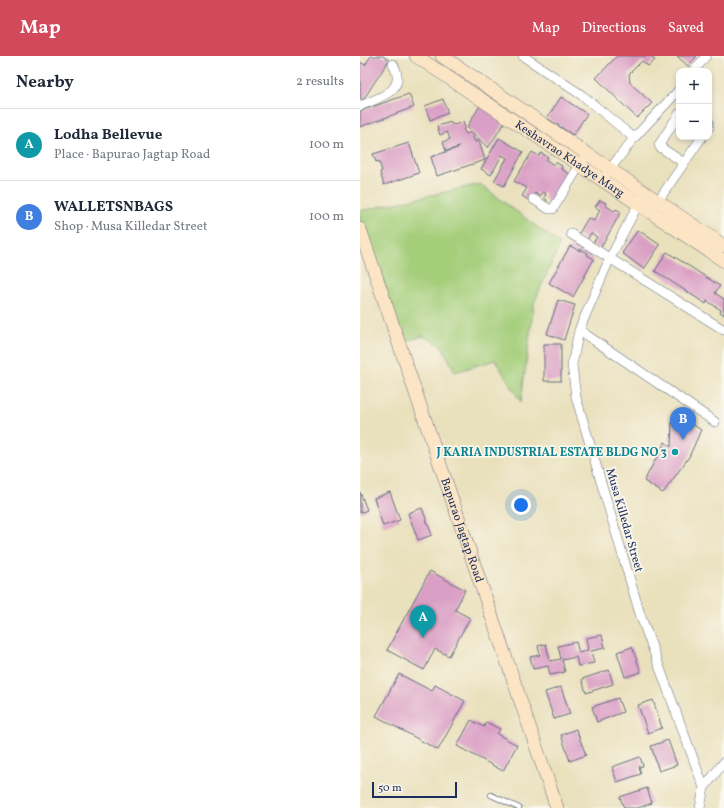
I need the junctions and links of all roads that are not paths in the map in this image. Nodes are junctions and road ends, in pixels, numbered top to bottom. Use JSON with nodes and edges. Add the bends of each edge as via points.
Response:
{"nodes":[{"id":1,"x":416,"y":56,"type":"edge"},
{"id":2,"x":442,"y":56,"type":"edge"},
{"id":3,"x":523,"y":56,"type":"edge"},
{"id":4,"x":706,"y":56,"type":"edge"},
{"id":5,"x":393,"y":64,"type":"dead end"},
{"id":6,"x":696,"y":68,"type":"edge"},
{"id":7,"x":676,"y":93,"type":"edge"},
{"id":8,"x":360,"y":106,"type":"edge"},
{"id":9,"x":676,"y":119,"type":"edge"},
{"id":10,"x":634,"y":138,"type":"junction"},
{"id":11,"x":700,"y":140,"type":"edge"},
{"id":12,"x":587,"y":153,"type":"junction"},
{"id":13,"x":684,"y":163,"type":"junction"},
{"id":14,"x":580,"y":166,"type":"junction"},
{"id":15,"x":610,"y":169,"type":"junction"},
{"id":16,"x":602,"y":180,"type":"junction"},
{"id":17,"x":641,"y":198,"type":"junction"},
{"id":18,"x":533,"y":199,"type":"dead end"},
{"id":19,"x":658,"y":201,"type":"junction"},
{"id":20,"x":360,"y":229,"type":"edge"},
{"id":21,"x":571,"y":234,"type":"dead end"},
{"id":22,"x":724,"y":246,"type":"edge"},
{"id":23,"x":610,"y":258,"type":"junction"},
{"id":24,"x":724,"y":261,"type":"edge"},
{"id":25,"x":579,"y":330,"type":"junction"},
{"id":26,"x":724,"y":330,"type":"edge"},
{"id":27,"x":715,"y":422,"type":"dead end"},
{"id":28,"x":724,"y":762,"type":"edge"},
{"id":29,"x":704,"y":788,"type":"junction"},
{"id":30,"x":491,"y":795,"type":"dead end"},
{"id":31,"x":555,"y":807,"type":"edge"},
{"id":32,"x":519,"y":808,"type":"edge"},
{"id":33,"x":700,"y":808,"type":"edge"}],
"edges":[{"from":1,"to":14,"type":"main road","name":"Keshavrao Khadye Marg"},
{"from":2,"to":12,"type":"main road","name":"Keshavrao Khadye Marg"},
{"from":3,"to":10,"type":"street","via":[[583,96]]},
{"from":4,"to":6,"type":"street"},
{"from":5,"to":8,"type":"street","via":[[397,72],[396,85],[386,94]]},
{"from":7,"to":10,"type":"street"},
{"from":9,"to":13,"type":"street","via":[[659,145]]},
{"from":10,"to":15,"type":"street"},
{"from":11,"to":13,"type":"street"},
{"from":12,"to":14,"type":"street"},
{"from":12,"to":15,"type":"main road","name":"Keshavrao Khadye Marg"},
{"from":13,"to":19,"type":"street"},
{"from":14,"to":16,"type":"main road","name":"Keshavrao Khadye Marg"},
{"from":14,"to":18,"type":"street","via":[[553,209]]},
{"from":15,"to":16,"type":"street"},
{"from":15,"to":17,"type":"main road","name":"Keshavrao Khadye Marg"},
{"from":16,"to":17,"type":"main road","name":"Keshavrao Khadye Marg"},
{"from":17,"to":19,"type":"main road","name":"Keshavrao Khadye Marg"},
{"from":17,"to":23,"type":"street","name":"Musa Killedar Street"},
{"from":17,"to":24,"type":"main road","name":"Keshavrao Khadye Marg"},
{"from":19,"to":22,"type":"main road","name":"Keshavrao Khadye Marg"},
{"from":20,"to":31,"type":"main road","name":"Bapurao Jagtap Road"},
{"from":21,"to":23,"type":"street"},
{"from":23,"to":25,"type":"street","name":"Musa Killedar Street"},
{"from":23,"to":26,"type":"street"},
{"from":25,"to":27,"type":"street"},
{"from":25,"to":29,"type":"street","name":"Musa Killedar Street","via":[[572,364],[576,397],[640,614]]},
{"from":28,"to":29,"type":"street"},
{"from":29,"to":33,"type":"street"},
{"from":30,"to":32,"type":"lane"}]}
